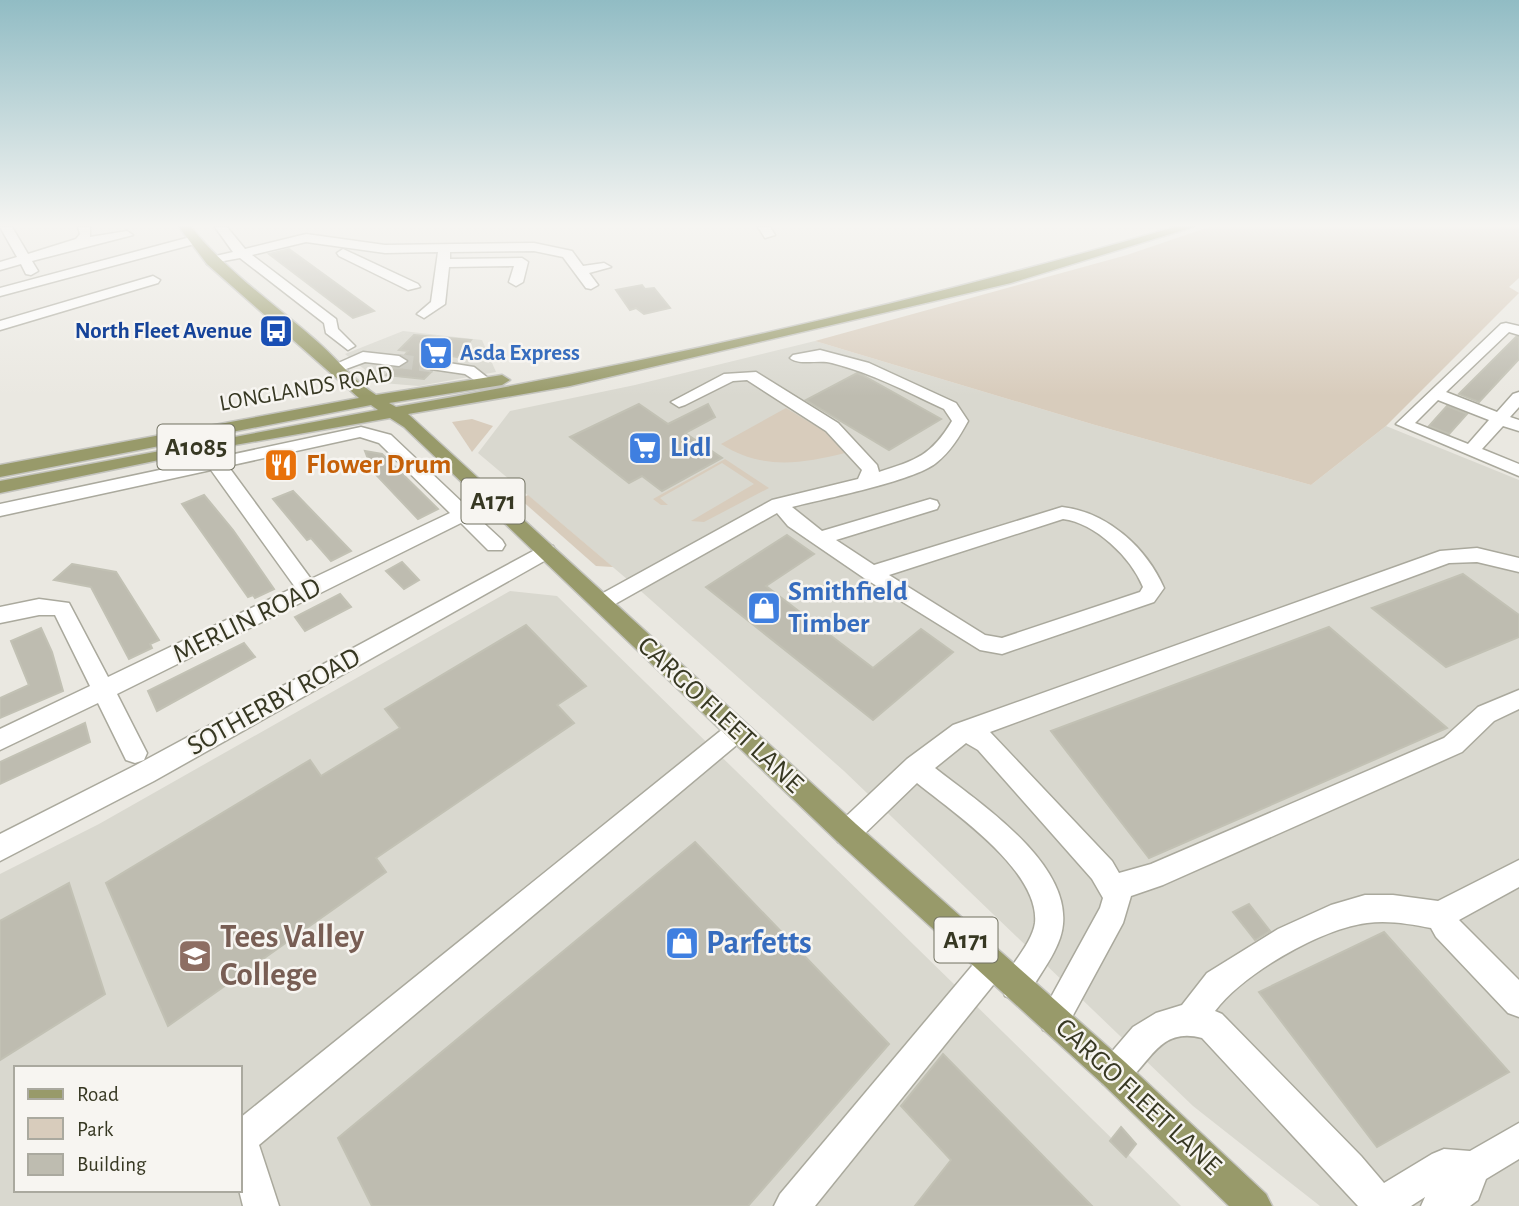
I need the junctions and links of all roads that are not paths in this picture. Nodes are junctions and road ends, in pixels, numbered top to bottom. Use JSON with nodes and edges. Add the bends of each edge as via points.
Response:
{"nodes":[{"id":1,"x":29,"y":283,"type":"edge"},
{"id":2,"x":145,"y":283,"type":"edge"},
{"id":3,"x":238,"y":283,"type":"edge"},
{"id":4,"x":283,"y":283,"type":"edge"},
{"id":5,"x":406,"y":283,"type":"edge"},
{"id":6,"x":441,"y":283,"type":"edge"},
{"id":7,"x":941,"y":283,"type":"edge"},
{"id":8,"x":993,"y":283,"type":"edge"},
{"id":9,"x":413,"y":287,"type":"dead end"},
{"id":10,"x":0,"y":292,"type":"edge"},
{"id":11,"x":424,"y":314,"type":"dead end"},
{"id":12,"x":0,"y":326,"type":"edge"},
{"id":13,"x":1513,"y":329,"type":"edge"},
{"id":14,"x":348,"y":346,"type":"dead end"},
{"id":15,"x":798,"y":358,"type":"dead end"},
{"id":16,"x":398,"y":361,"type":"tunnel mouth"},
{"id":17,"x":436,"y":366,"type":"tunnel mouth"},
{"id":18,"x":335,"y":368,"type":"junction"},
{"id":19,"x":485,"y":382,"type":"junction"},
{"id":20,"x":1436,"y":394,"type":"junction"},
{"id":21,"x":1519,"y":397,"type":"edge"},
{"id":22,"x":374,"y":400,"type":"junction"},
{"id":23,"x":679,"y":402,"type":"dead end"},
{"id":24,"x":393,"y":412,"type":"junction"},
{"id":25,"x":1500,"y":419,"type":"junction"},
{"id":26,"x":1519,"y":426,"type":"edge"},
{"id":27,"x":1471,"y":451,"type":"junction"},
{"id":28,"x":217,"y":461,"type":"junction"},
{"id":29,"x":1519,"y":470,"type":"edge"},
{"id":30,"x":0,"y":471,"type":"edge"},
{"id":31,"x":865,"y":483,"type":"junction"},
{"id":32,"x":0,"y":487,"type":"edge"},
{"id":33,"x":492,"y":500,"type":"junction"},
{"id":34,"x":779,"y":504,"type":"junction"},
{"id":35,"x":930,"y":505,"type":"dead end"},
{"id":36,"x":0,"y":510,"type":"edge"},
{"id":37,"x":464,"y":514,"type":"junction"},
{"id":38,"x":820,"y":538,"type":"junction"},
{"id":39,"x":495,"y":545,"type":"dead end"},
{"id":40,"x":546,"y":551,"type":"junction"},
{"id":41,"x":1519,"y":565,"type":"edge"},
{"id":42,"x":871,"y":573,"type":"junction"},
{"id":43,"x":309,"y":591,"type":"junction"},
{"id":44,"x":601,"y":603,"type":"junction"},
{"id":45,"x":0,"y":615,"type":"edge"},
{"id":46,"x":104,"y":691,"type":"junction"},
{"id":47,"x":1519,"y":699,"type":"edge"},
{"id":48,"x":737,"y":731,"type":"junction"},
{"id":49,"x":962,"y":733,"type":"junction"},
{"id":50,"x":0,"y":740,"type":"edge"},
{"id":51,"x":135,"y":753,"type":"dead end"},
{"id":52,"x":916,"y":768,"type":"junction"},
{"id":53,"x":847,"y":834,"type":"junction"},
{"id":54,"x":0,"y":848,"type":"edge"},
{"id":55,"x":1519,"y":873,"type":"edge"},
{"id":56,"x":1115,"y":888,"type":"junction"},
{"id":57,"x":1440,"y":915,"type":"junction"},
{"id":58,"x":992,"y":964,"type":"junction"},
{"id":59,"x":1016,"y":985,"type":"junction"},
{"id":60,"x":1519,"y":1002,"type":"edge"},
{"id":61,"x":1191,"y":1018,"type":"junction"},
{"id":62,"x":1054,"y":1019,"type":"junction"},
{"id":63,"x":1114,"y":1073,"type":"junction"},
{"id":64,"x":242,"y":1137,"type":"edge"},
{"id":65,"x":1519,"y":1140,"type":"edge"},
{"id":66,"x":242,"y":1145,"type":"edge"},
{"id":67,"x":1473,"y":1168,"type":"junction"},
{"id":68,"x":261,"y":1206,"type":"edge"},
{"id":69,"x":792,"y":1206,"type":"edge"},
{"id":70,"x":1254,"y":1206,"type":"edge"},
{"id":71,"x":1380,"y":1206,"type":"edge"},
{"id":72,"x":1392,"y":1206,"type":"edge"},
{"id":73,"x":1439,"y":1206,"type":"edge"}],
"edges":[{"from":1,"to":10,"type":"street"},
{"from":2,"to":12,"type":"street","via":[[105,299]]},
{"from":3,"to":18,"type":"main road","name":"CARGO FLEET LANE","number":"A171"},
{"from":4,"to":14,"type":"street","via":[[331,322],[331,330]]},
{"from":5,"to":9,"type":"street"},
{"from":6,"to":11,"type":"street","via":[[438,304]]},
{"from":7,"to":19,"type":"main road","name":"LONGLANDS ROAD","number":"A1085","via":[[600,361]]},
{"from":8,"to":24,"type":"main road","name":"LONGLANDS ROAD","number":"A1085","via":[[570,382]]},
{"from":13,"to":20,"type":"street"},
{"from":15,"to":31,"type":"street","via":[[820,355],[864,366],[957,413],[960,421],[938,454]]},
{"from":16,"to":18,"type":"street","via":[[363,357]]},
{"from":17,"to":19,"type":"street","via":[[469,370]]},
{"from":18,"to":22,"type":"main road","name":"CARGO FLEET LANE","number":"A171"},
{"from":19,"to":22,"type":"main road","name":"LONGLANDS ROAD","number":"A1085"},
{"from":20,"to":25,"type":"street"},
{"from":20,"to":27,"type":"street","via":[[1404,424]]},
{"from":21,"to":25,"type":"street"},
{"from":22,"to":24,"type":"main road","name":"CARGO FLEET LANE","number":"A171"},
{"from":22,"to":30,"type":"main road","name":"LONGLANDS ROAD","number":"A1085"},
{"from":23,"to":31,"type":"street","via":[[730,377],[750,375],[832,427],[871,470]]},
{"from":24,"to":32,"type":"main road","name":"LONGLANDS ROAD","number":"A1085"},
{"from":24,"to":33,"type":"main road","name":"CARGO FLEET LANE","number":"A171"},
{"from":25,"to":26,"type":"street"},
{"from":25,"to":27,"type":"street"},
{"from":27,"to":29,"type":"street"},
{"from":28,"to":36,"type":"street"},
{"from":28,"to":37,"type":"street","via":[[349,432],[370,433],[385,439]]},
{"from":28,"to":43,"type":"street","via":[[221,473]]},
{"from":31,"to":34,"type":"street"},
{"from":33,"to":37,"type":"street","name":"MERLIN ROAD"},
{"from":33,"to":40,"type":"main road","name":"CARGO FLEET LANE","number":"A171"},
{"from":34,"to":38,"type":"street","via":[[788,517]]},
{"from":34,"to":44,"type":"street"},
{"from":35,"to":38,"type":"street"},
{"from":37,"to":39,"type":"street"},
{"from":37,"to":43,"type":"street","name":"MERLIN ROAD"},
{"from":38,"to":42,"type":"street"},
{"from":40,"to":44,"type":"main road","name":"CARGO FLEET LANE","number":"A171"},
{"from":40,"to":54,"type":"street","name":"SOTHERBY ROAD"},
{"from":41,"to":49,"type":"street","via":[[1477,555],[1447,556]]},
{"from":42,"to":42,"type":"street","via":[[980,642],[1002,646],[1147,597],[1154,587],[1145,569],[1096,523],[1062,513]]},
{"from":43,"to":46,"type":"street","name":"MERLIN ROAD"},
{"from":44,"to":48,"type":"main road","name":"CARGO FLEET LANE","number":"A171"},
{"from":45,"to":46,"type":"street","via":[[39,607],[62,608]]},
{"from":46,"to":50,"type":"street","name":"MERLIN ROAD"},
{"from":46,"to":51,"type":"street"},
{"from":47,"to":56,"type":"street","via":[[1474,723],[1453,744],[1153,876]]},
{"from":48,"to":53,"type":"main road","name":"CARGO FLEET LANE","number":"A171"},
{"from":48,"to":64,"type":"street"},
{"from":49,"to":52,"type":"street"},
{"from":49,"to":56,"type":"street","via":[[987,743]]},
{"from":52,"to":53,"type":"street"},
{"from":52,"to":59,"type":"street","via":[[1023,857],[1038,883],[1050,925]]},
{"from":53,"to":58,"type":"main road","name":"CARGO FLEET LANE","number":"A171"},
{"from":55,"to":57,"type":"street"},
{"from":56,"to":62,"type":"street","via":[[1113,914]]},
{"from":57,"to":60,"type":"street","via":[[1446,927]]},
{"from":57,"to":61,"type":"street","via":[[1390,907],[1362,909],[1323,924],[1243,964],[1216,986]]},
{"from":58,"to":59,"type":"main road","name":"CARGO FLEET LANE","number":"A171"},
{"from":58,"to":69,"type":"street"},
{"from":59,"to":62,"type":"main road","name":"CARGO FLEET LANE","number":"A171"},
{"from":61,"to":63,"type":"street","via":[[1144,1036]]},
{"from":61,"to":71,"type":"street","via":[[1211,1025]]},
{"from":62,"to":63,"type":"main road","name":"CARGO FLEET LANE","number":"A171"},
{"from":63,"to":70,"type":"main road","name":"CARGO FLEET LANE","number":"A171"},
{"from":65,"to":67,"type":"street"},
{"from":66,"to":68,"type":"street"},
{"from":67,"to":72,"type":"street","via":[[1444,1166],[1393,1197]]},
{"from":67,"to":73,"type":"street","via":[[1466,1188]]}]}
